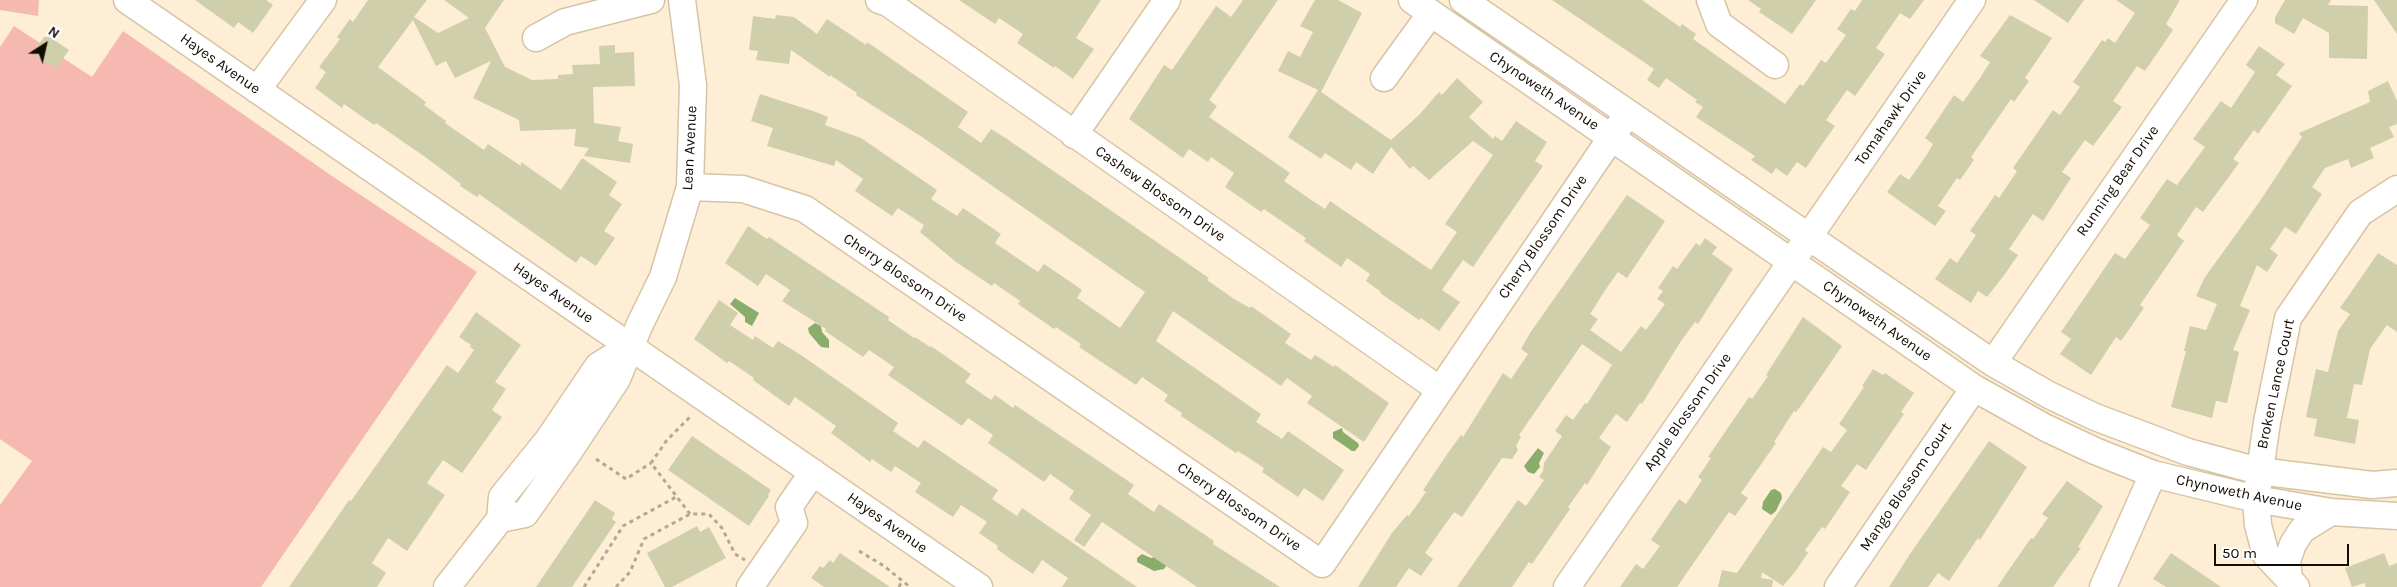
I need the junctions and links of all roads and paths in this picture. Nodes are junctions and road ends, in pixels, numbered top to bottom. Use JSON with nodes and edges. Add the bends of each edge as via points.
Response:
{"nodes":[{"id":1,"x":127,"y":0,"type":"edge"},
{"id":2,"x":323,"y":0,"type":"edge"},
{"id":3,"x":651,"y":0,"type":"edge"},
{"id":4,"x":682,"y":0,"type":"edge"},
{"id":5,"x":879,"y":0,"type":"edge"},
{"id":6,"x":1167,"y":0,"type":"edge"},
{"id":7,"x":1463,"y":0,"type":"edge"},
{"id":8,"x":1710,"y":0,"type":"edge"},
{"id":9,"x":1972,"y":0,"type":"edge"},
{"id":10,"x":2244,"y":0,"type":"edge"},
{"id":11,"x":1421,"y":7,"type":"edge"},
{"id":12,"x":536,"y":38,"type":"dead end"},
{"id":13,"x":1775,"y":65,"type":"dead end"},
{"id":14,"x":1384,"y":78,"type":"dead end"},
{"id":15,"x":257,"y":90,"type":"junction"},
{"id":16,"x":1628,"y":114,"type":"junction"},
{"id":17,"x":1074,"y":135,"type":"junction"},
{"id":18,"x":1611,"y":138,"type":"junction"},
{"id":19,"x":690,"y":187,"type":"junction"},
{"id":20,"x":2397,"y":189,"type":"edge"},
{"id":21,"x":1808,"y":236,"type":"junction"},
{"id":22,"x":1791,"y":262,"type":"junction"},
{"id":23,"x":630,"y":346,"type":"junction"},
{"id":24,"x":1993,"y":363,"type":"junction"},
{"id":25,"x":1974,"y":388,"type":"junction"},
{"id":26,"x":1440,"y":390,"type":"junction"},
{"id":27,"x":692,"y":415,"type":"dead end"},
{"id":28,"x":596,"y":458,"type":"dead end"},
{"id":29,"x":650,"y":463,"type":"junction"},
{"id":30,"x":2259,"y":471,"type":"junction"},
{"id":31,"x":813,"y":472,"type":"junction"},
{"id":32,"x":2153,"y":474,"type":"junction"},
{"id":33,"x":2397,"y":483,"type":"edge"},
{"id":34,"x":676,"y":497,"type":"junction"},
{"id":35,"x":2256,"y":499,"type":"junction"},
{"id":36,"x":2331,"y":512,"type":"junction"},
{"id":37,"x":690,"y":514,"type":"junction"},
{"id":38,"x":2391,"y":514,"type":"edge"},
{"id":39,"x":859,"y":551,"type":"dead end"},
{"id":40,"x":755,"y":579,"type":"edge"},
{"id":41,"x":902,"y":581,"type":"junction"},
{"id":42,"x":2292,"y":583,"type":"edge"},
{"id":43,"x":447,"y":587,"type":"edge"},
{"id":44,"x":584,"y":587,"type":"edge"},
{"id":45,"x":616,"y":587,"type":"edge"},
{"id":46,"x":898,"y":587,"type":"edge"},
{"id":47,"x":910,"y":587,"type":"edge"},
{"id":48,"x":980,"y":587,"type":"edge"},
{"id":49,"x":1567,"y":587,"type":"edge"},
{"id":50,"x":1838,"y":587,"type":"edge"},
{"id":51,"x":2102,"y":587,"type":"edge"}],
"edges":[{"from":1,"to":15,"type":"street","name":"Hayes Avenue"},
{"from":2,"to":15,"type":"street"},
{"from":3,"to":12,"type":"street","via":[[565,22]]},
{"from":4,"to":19,"type":"street","name":"Lean Avenue","via":[[693,85]]},
{"from":5,"to":17,"type":"street","name":"Cashew Blossom Drive","via":[[888,3]]},
{"from":6,"to":17,"type":"street"},
{"from":7,"to":16,"type":"street","name":"Chynoweth Avenue"},
{"from":8,"to":13,"type":"street","via":[[1719,24]]},
{"from":9,"to":21,"type":"street","name":"Tomahawk Drive"},
{"from":10,"to":24,"type":"street","name":"Running Bear Drive"},
{"from":11,"to":14,"type":"street"},
{"from":11,"to":18,"type":"street","name":"Chynoweth Avenue"},
{"from":15,"to":23,"type":"street","name":"Hayes Avenue"},
{"from":16,"to":18,"type":"street","name":"Cherry Blossom Drive"},
{"from":16,"to":21,"type":"street","name":"Chynoweth Avenue"},
{"from":17,"to":26,"type":"street","name":"Cashew Blossom Drive"},
{"from":18,"to":22,"type":"street","name":"Chynoweth Avenue"},
{"from":18,"to":26,"type":"street","name":"Cherry Blossom Drive"},
{"from":19,"to":23,"type":"street","name":"Lean Avenue","via":[[663,277]]},
{"from":19,"to":26,"type":"street","name":"Cherry Blossom Drive","via":[[743,188],[805,209],[1322,564]]},
{"from":20,"to":30,"type":"street","name":"Broken Lance Court","via":[[2360,213],[2288,318]]},
{"from":21,"to":22,"type":"street","name":"Apple Blossom Drive"},
{"from":21,"to":24,"type":"street","name":"Chynoweth Avenue"},
{"from":22,"to":25,"type":"street","name":"Chynoweth Avenue"},
{"from":22,"to":49,"type":"street","name":"Apple Blossom Drive"},
{"from":23,"to":31,"type":"street","name":"Hayes Avenue"},
{"from":23,"to":43,"type":"street","name":"Lean Avenue","via":[[617,379],[525,514],[500,519]]},
{"from":24,"to":30,"type":"street","name":"Chynoweth Avenue","via":[[2048,395],[2095,417],[2188,452]]},
{"from":25,"to":32,"type":"street","name":"Chynoweth Avenue","via":[[2054,432]]},
{"from":25,"to":50,"type":"street","name":"Mango Blossom Court"},
{"from":27,"to":29,"type":"path"},
{"from":28,"to":29,"type":"path","via":[[626,479]]},
{"from":29,"to":34,"type":"path"},
{"from":30,"to":33,"type":"street","name":"Chynoweth Avenue","via":[[2372,485]]},
{"from":30,"to":35,"type":"street","name":"Broken Lance Court"},
{"from":31,"to":40,"type":"street","via":[[790,507],[794,523]]},
{"from":31,"to":48,"type":"street","name":"Hayes Avenue"},
{"from":32,"to":35,"type":"street","name":"Chynoweth Avenue"},
{"from":32,"to":51,"type":"street"},
{"from":34,"to":37,"type":"path"},
{"from":34,"to":44,"type":"path","via":[[623,526]]},
{"from":35,"to":36,"type":"street","name":"Chynoweth Avenue"},
{"from":35,"to":42,"type":"street","name":"Broken Lance Court","via":[[2258,525],[2266,555]]},
{"from":36,"to":38,"type":"street","name":"Chynoweth Avenue"},
{"from":36,"to":42,"type":"street","via":[[2302,530],[2293,544],[2288,561]]},
{"from":37,"to":40,"type":"path","via":[[709,514],[722,528],[735,554]]},
{"from":37,"to":45,"type":"path","via":[[644,539],[630,572]]},
{"from":39,"to":41,"type":"path"},
{"from":41,"to":46,"type":"path"},
{"from":41,"to":47,"type":"path"}]}
